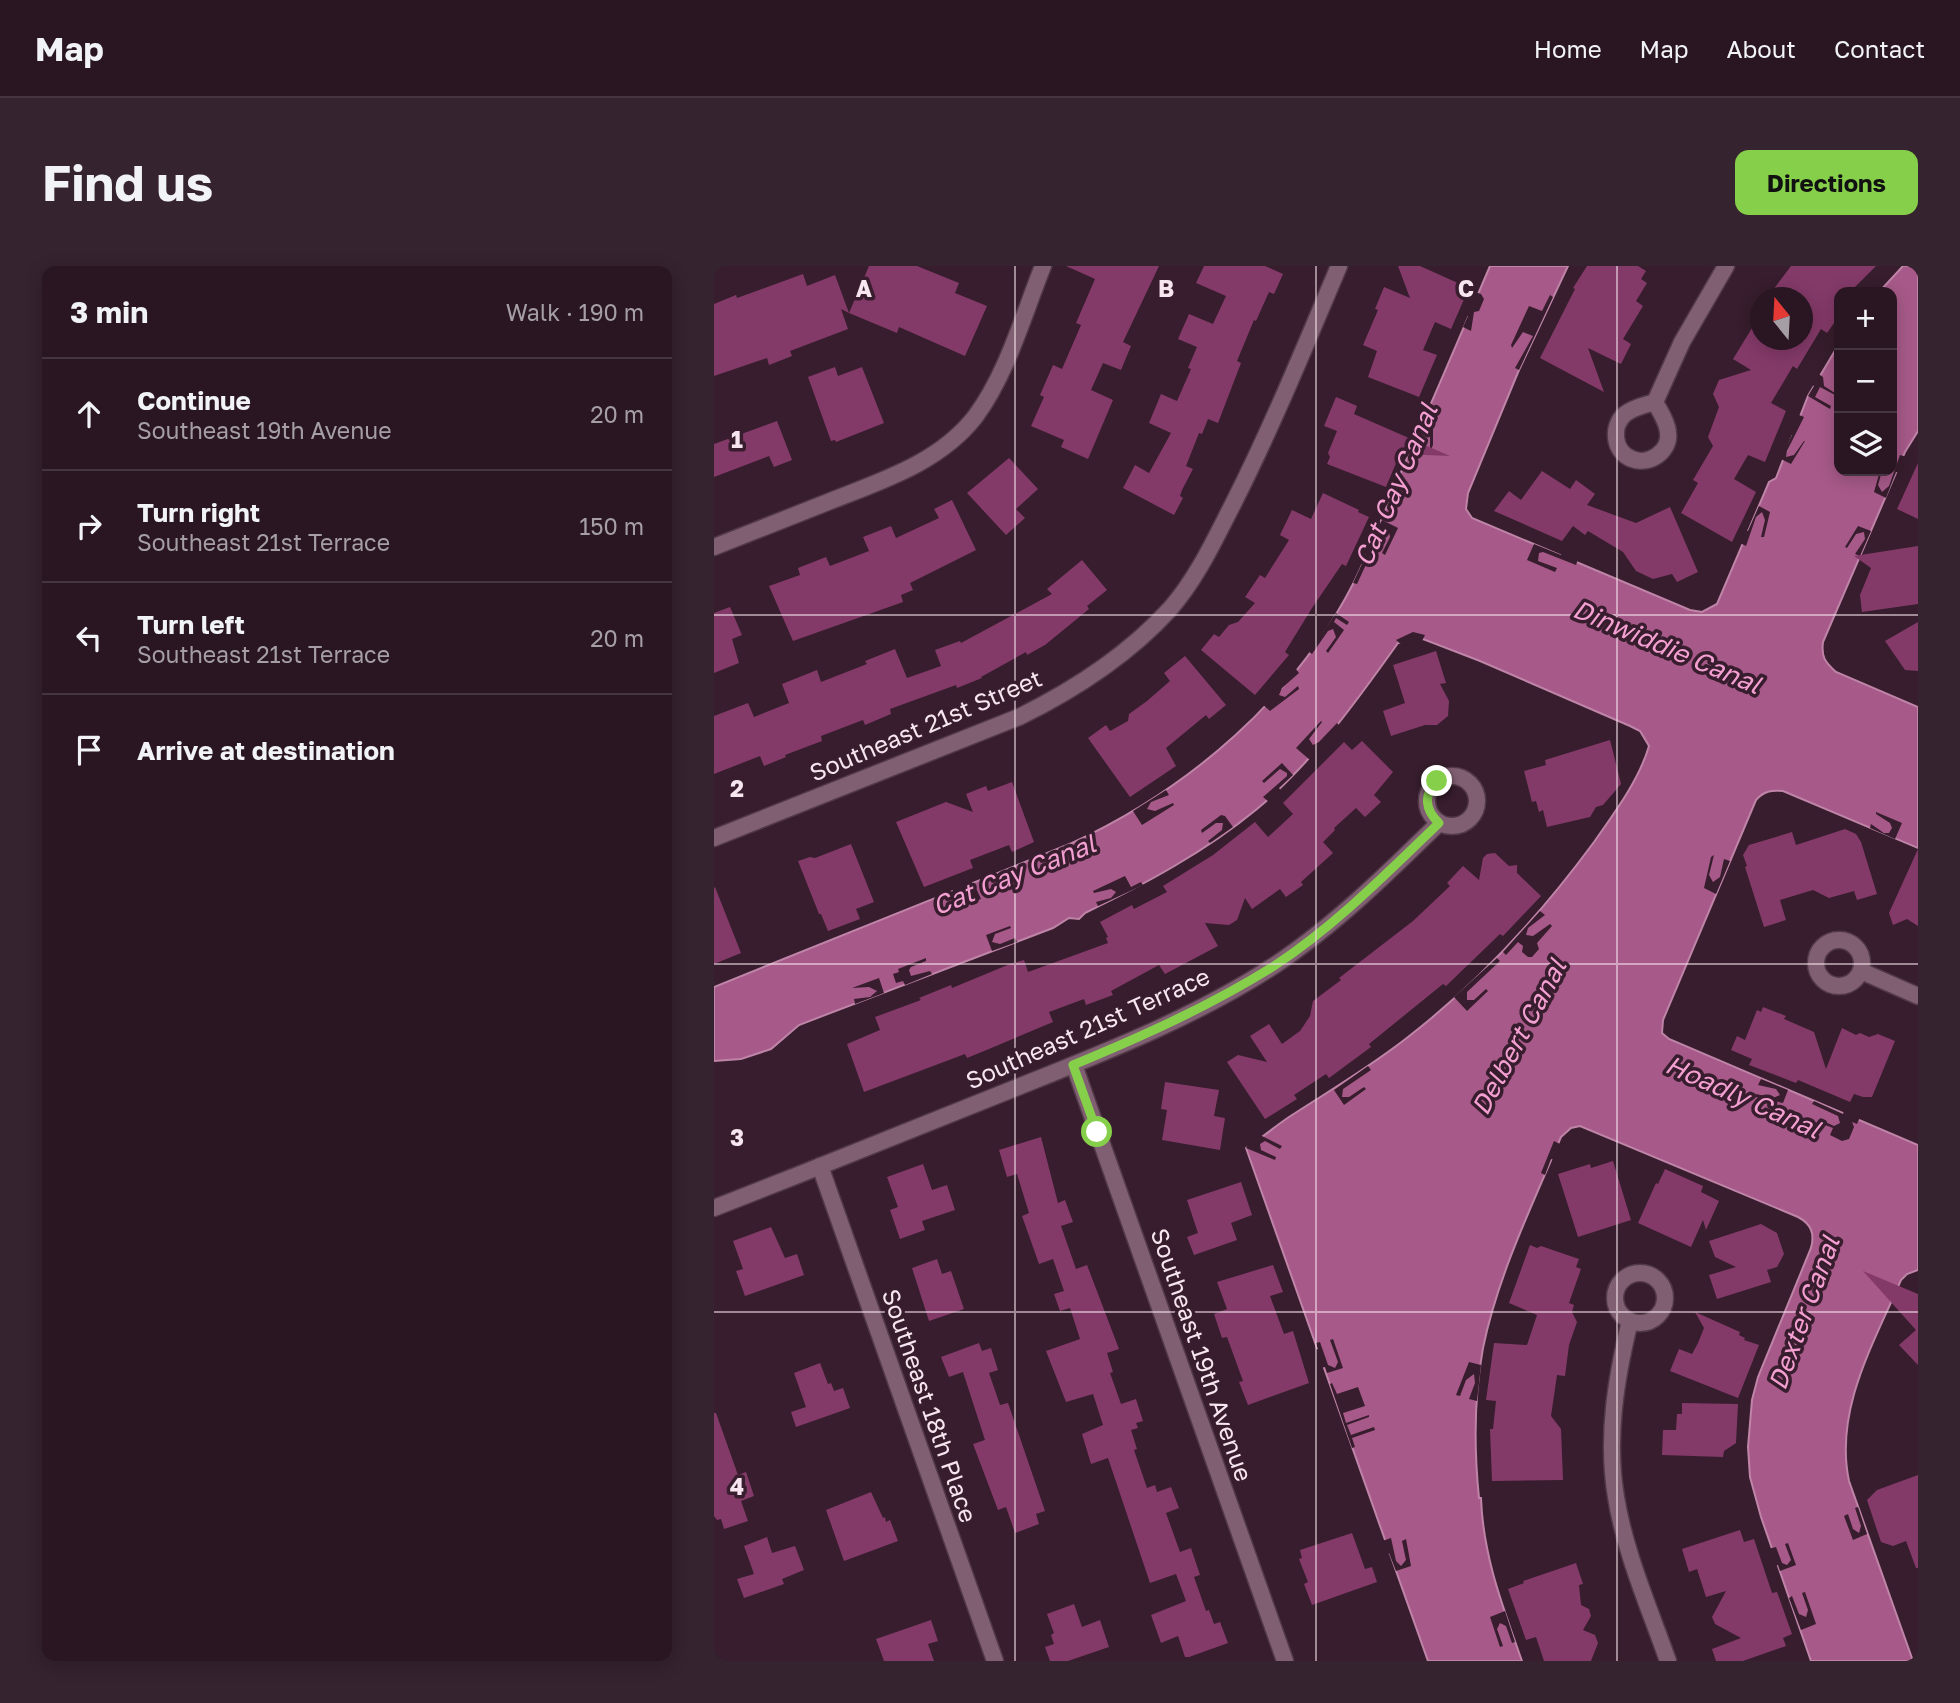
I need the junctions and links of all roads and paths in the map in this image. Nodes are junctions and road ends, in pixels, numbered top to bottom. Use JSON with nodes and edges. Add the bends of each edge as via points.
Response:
{"nodes":[{"id":1,"x":1339,"y":266,"type":"edge"},
{"id":2,"x":1726,"y":266,"type":"edge"},
{"id":3,"x":1042,"y":267,"type":"edge"},
{"id":4,"x":1655,"y":402,"type":"dead end"},
{"id":5,"x":714,"y":547,"type":"edge"},
{"id":6,"x":1439,"y":823,"type":"dead end"},
{"id":7,"x":714,"y":838,"type":"edge"},
{"id":8,"x":1861,"y":971,"type":"dead end"},
{"id":9,"x":1918,"y":996,"type":"edge"},
{"id":10,"x":1073,"y":1065,"type":"junction"},
{"id":11,"x":820,"y":1166,"type":"junction"},
{"id":12,"x":714,"y":1208,"type":"edge"},
{"id":13,"x":1630,"y":1321,"type":"dead end"},
{"id":14,"x":995,"y":1661,"type":"edge"},
{"id":15,"x":1284,"y":1661,"type":"edge"},
{"id":16,"x":1668,"y":1661,"type":"edge"}],
"edges":[{"from":1,"to":7,"type":"street","name":"Southeast 21st Street","via":[[1258,455],[1208,555],[1153,626],[1089,677],[1019,717]]},
{"from":2,"to":4,"type":"street","via":[[1682,342]]},
{"from":3,"to":5,"type":"street","via":[[994,385],[955,438],[901,472]]},
{"from":6,"to":10,"type":"street","name":"Southeast 21st Terrace","via":[[1338,917],[1275,965],[1196,1011]]},
{"from":8,"to":9,"type":"street"},
{"from":10,"to":11,"type":"street","name":"Southeast 21st Terrace"},
{"from":10,"to":15,"type":"street","name":"Southeast 19th Avenue"},
{"from":11,"to":12,"type":"street","name":"Southeast 21st Terrace"},
{"from":11,"to":14,"type":"street","name":"Southeast 18th Place"},
{"from":13,"to":16,"type":"street","via":[[1614,1401],[1613,1475],[1625,1537]]}]}
